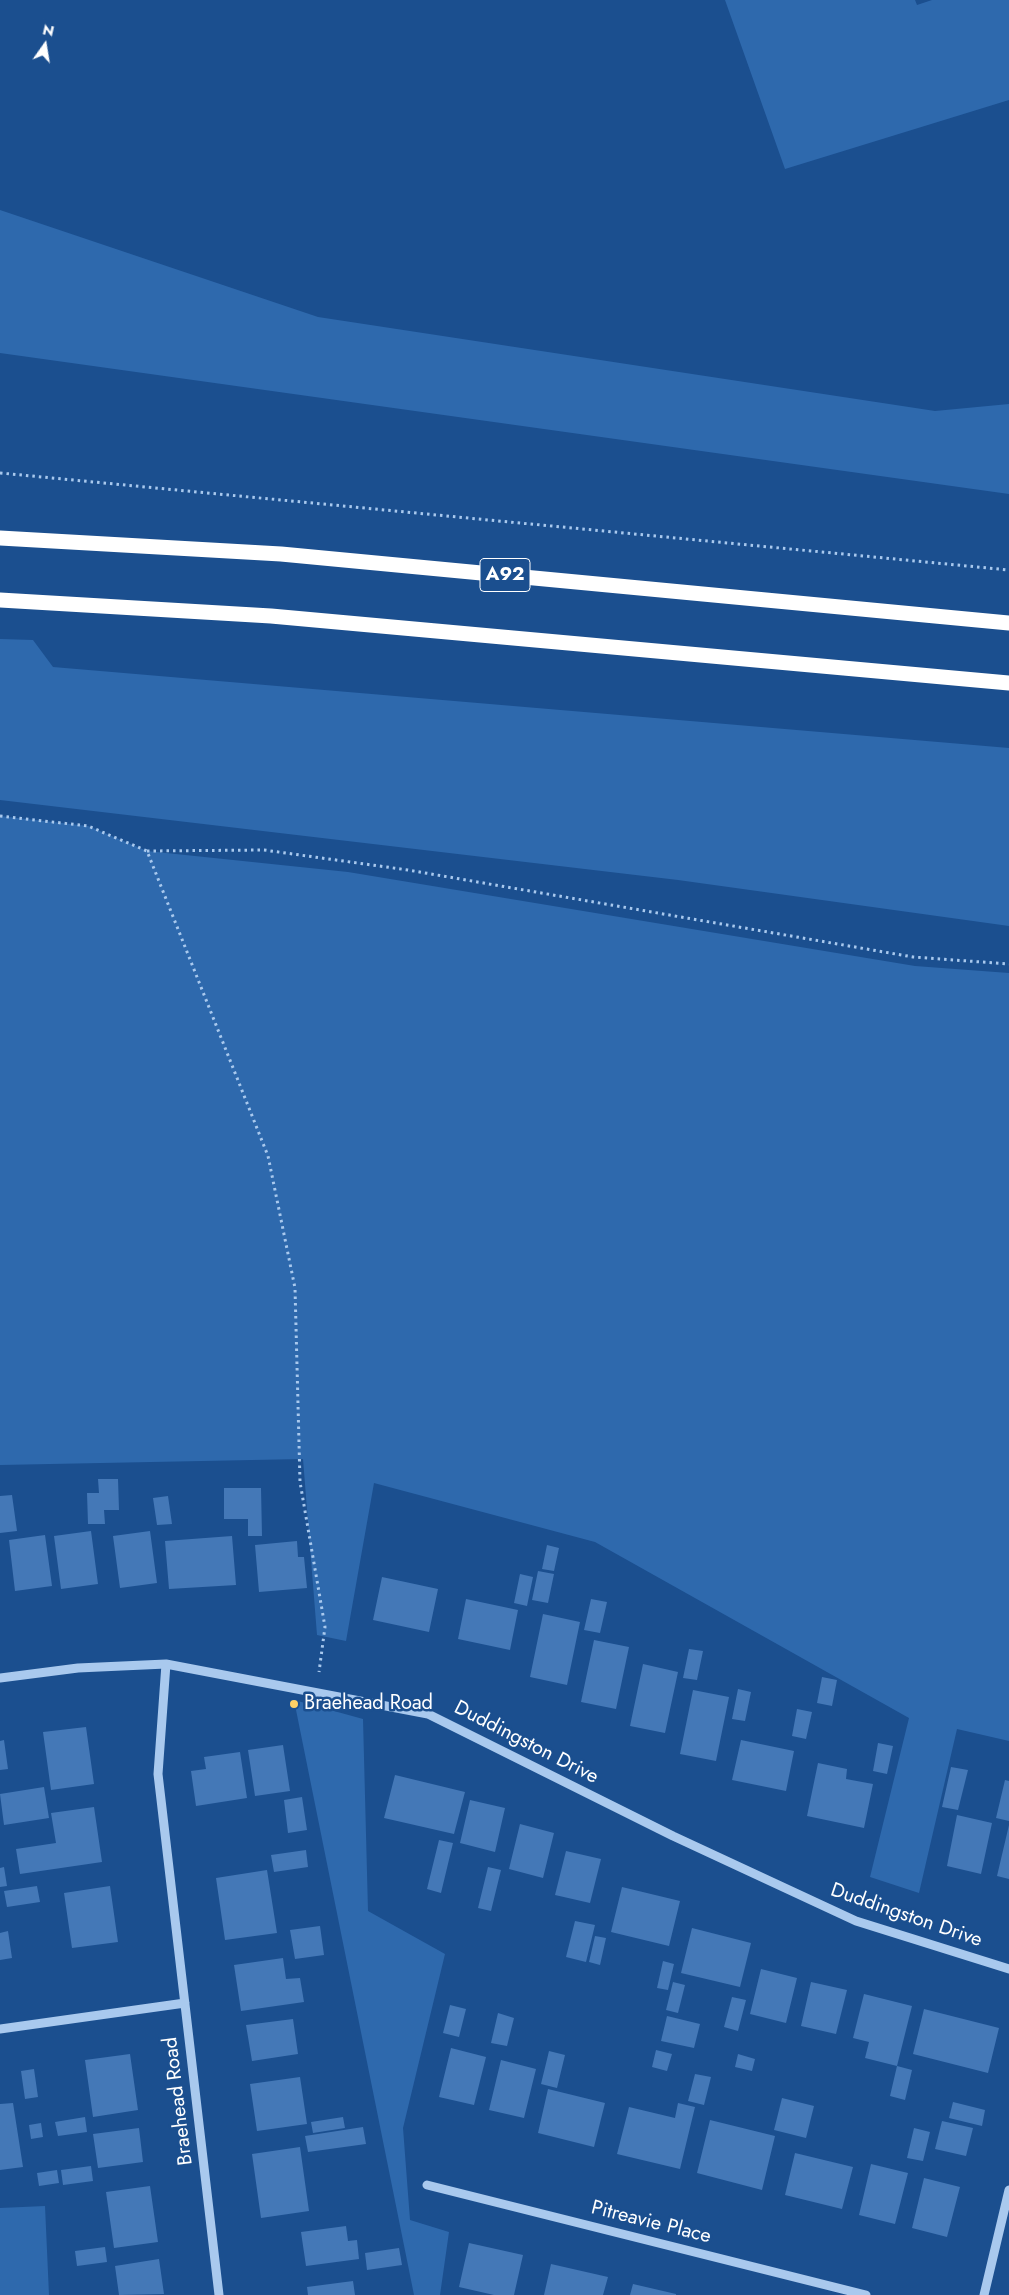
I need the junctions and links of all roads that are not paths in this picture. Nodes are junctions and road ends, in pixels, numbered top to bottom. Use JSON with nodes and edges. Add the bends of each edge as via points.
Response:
{"nodes":[{"id":1,"x":0,"y":538,"type":"edge"},
{"id":2,"x":0,"y":600,"type":"edge"},
{"id":3,"x":1009,"y":624,"type":"edge"},
{"id":4,"x":1009,"y":683,"type":"edge"},
{"id":5,"x":166,"y":1664,"type":"junction"},
{"id":6,"x":0,"y":1678,"type":"edge"},
{"id":7,"x":1009,"y":1969,"type":"edge"},
{"id":8,"x":185,"y":2003,"type":"junction"},
{"id":9,"x":0,"y":2029,"type":"edge"},
{"id":10,"x":427,"y":2185,"type":"dead end"},
{"id":11,"x":1009,"y":2190,"type":"edge"},
{"id":12,"x":219,"y":2295,"type":"edge"},
{"id":13,"x":866,"y":2295,"type":"edge"},
{"id":14,"x":984,"y":2295,"type":"edge"}],
"edges":[{"from":1,"to":3,"type":"highway","number":"A92","via":[[281,554]]},
{"from":2,"to":4,"type":"highway","via":[[271,616]]},
{"from":5,"to":6,"type":"street","name":"Duddingston Drive","via":[[78,1668]]},
{"from":5,"to":7,"type":"street","name":"Duddingston Drive","via":[[428,1714],[673,1836],[856,1921]]},
{"from":5,"to":8,"type":"street","name":"Braehead Road","via":[[158,1774]]},
{"from":8,"to":9,"type":"street"},
{"from":8,"to":12,"type":"street","name":"Braehead Road"},
{"from":10,"to":13,"type":"street","name":"Pitreavie Place"},
{"from":11,"to":14,"type":"street"}]}
